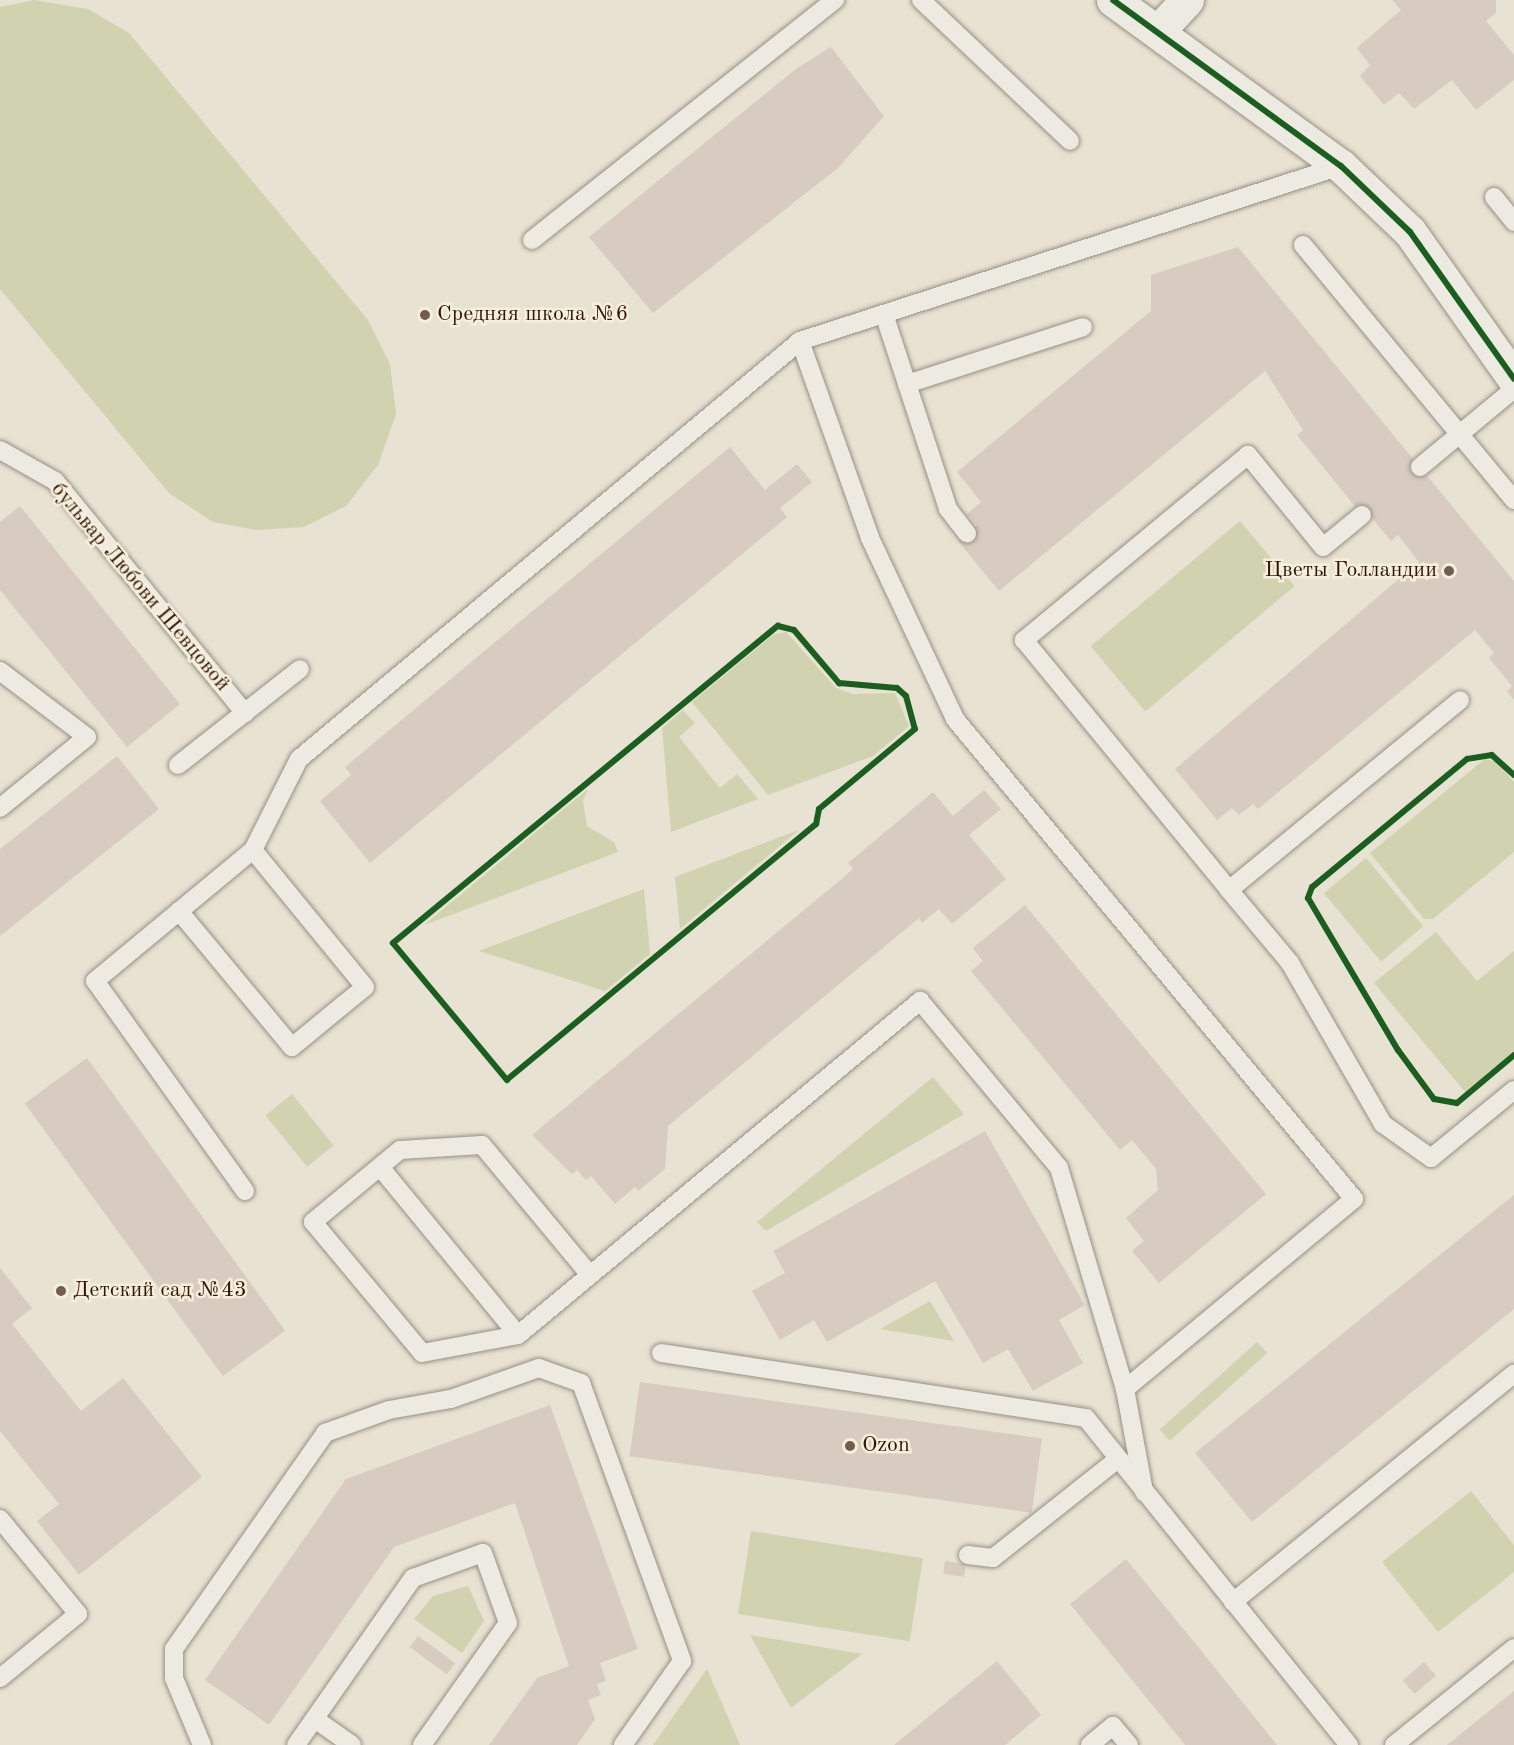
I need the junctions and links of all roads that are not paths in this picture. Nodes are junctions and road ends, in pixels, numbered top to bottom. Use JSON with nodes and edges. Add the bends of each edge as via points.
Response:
{"nodes":[{"id":1,"x":835,"y":0,"type":"edge"},
{"id":2,"x":921,"y":0,"type":"edge"},
{"id":3,"x":1113,"y":0,"type":"edge"},
{"id":4,"x":1187,"y":0,"type":"edge"},
{"id":5,"x":1159,"y":30,"type":"junction"},
{"id":6,"x":1070,"y":141,"type":"dead end"},
{"id":7,"x":1341,"y":166,"type":"junction"},
{"id":8,"x":1494,"y":197,"type":"dead end"},
{"id":9,"x":1514,"y":222,"type":"edge"},
{"id":10,"x":532,"y":240,"type":"dead end"},
{"id":11,"x":1304,"y":245,"type":"dead end"},
{"id":12,"x":884,"y":314,"type":"junction"},
{"id":13,"x":1083,"y":327,"type":"dead end"},
{"id":14,"x":800,"y":341,"type":"junction"},
{"id":15,"x":1514,"y":379,"type":"edge"},
{"id":16,"x":907,"y":384,"type":"junction"},
{"id":17,"x":1514,"y":389,"type":"edge"},
{"id":18,"x":1460,"y":434,"type":"junction"},
{"id":19,"x":0,"y":450,"type":"edge"},
{"id":20,"x":1420,"y":467,"type":"dead end"},
{"id":21,"x":1514,"y":500,"type":"edge"},
{"id":22,"x":1362,"y":515,"type":"dead end"},
{"id":23,"x":967,"y":533,"type":"dead end"},
{"id":24,"x":300,"y":669,"type":"dead end"},
{"id":25,"x":0,"y":671,"type":"edge"},
{"id":26,"x":1460,"y":700,"type":"dead end"},
{"id":27,"x":245,"y":713,"type":"junction"},
{"id":28,"x":178,"y":765,"type":"dead end"},
{"id":29,"x":0,"y":808,"type":"edge"},
{"id":30,"x":253,"y":850,"type":"junction"},
{"id":31,"x":1230,"y":890,"type":"junction"},
{"id":32,"x":179,"y":911,"type":"junction"},
{"id":33,"x":1514,"y":1089,"type":"edge"},
{"id":34,"x":380,"y":1167,"type":"junction"},
{"id":35,"x":245,"y":1191,"type":"dead end"},
{"id":36,"x":590,"y":1275,"type":"junction"},
{"id":37,"x":518,"y":1335,"type":"junction"},
{"id":38,"x":661,"y":1353,"type":"dead end"},
{"id":39,"x":1514,"y":1374,"type":"edge"},
{"id":40,"x":1125,"y":1389,"type":"junction"},
{"id":41,"x":1118,"y":1459,"type":"junction"},
{"id":42,"x":1144,"y":1492,"type":"junction"},
{"id":43,"x":0,"y":1519,"type":"edge"},
{"id":44,"x":968,"y":1555,"type":"dead end"},
{"id":45,"x":1233,"y":1602,"type":"junction"},
{"id":46,"x":1514,"y":1648,"type":"edge"},
{"id":47,"x":0,"y":1678,"type":"edge"},
{"id":48,"x":315,"y":1719,"type":"junction"},
{"id":49,"x":202,"y":1745,"type":"edge"},
{"id":50,"x":296,"y":1745,"type":"edge"},
{"id":51,"x":352,"y":1745,"type":"edge"},
{"id":52,"x":422,"y":1745,"type":"edge"},
{"id":53,"x":623,"y":1745,"type":"edge"},
{"id":54,"x":1090,"y":1745,"type":"edge"},
{"id":55,"x":1129,"y":1745,"type":"edge"},
{"id":56,"x":1349,"y":1745,"type":"edge"},
{"id":57,"x":1394,"y":1745,"type":"edge"}],
"edges":[{"from":1,"to":10,"type":"lane"},
{"from":2,"to":6,"type":"lane"},
{"from":3,"to":5,"type":"street"},
{"from":4,"to":5,"type":"street"},
{"from":5,"to":7,"type":"street"},
{"from":7,"to":12,"type":"lane"},
{"from":7,"to":15,"type":"street","via":[[1410,232]]},
{"from":8,"to":9,"type":"lane"},
{"from":11,"to":18,"type":"lane"},
{"from":12,"to":14,"type":"lane"},
{"from":12,"to":16,"type":"lane"},
{"from":13,"to":16,"type":"lane"},
{"from":14,"to":30,"type":"lane","via":[[299,759]]},
{"from":14,"to":40,"type":"lane","via":[[870,538],[956,719],[1354,1199]]},
{"from":16,"to":23,"type":"lane","via":[[948,509]]},
{"from":17,"to":18,"type":"lane"},
{"from":18,"to":20,"type":"lane"},
{"from":18,"to":21,"type":"lane"},
{"from":19,"to":27,"type":"lane","name":"бульвар Любови Шевцовой","via":[[55,481]]},
{"from":22,"to":31,"type":"lane","via":[[1323,547],[1248,455],[1024,640]]},
{"from":24,"to":27,"type":"lane"},
{"from":25,"to":29,"type":"lane","via":[[87,737]]},
{"from":26,"to":31,"type":"lane"},
{"from":27,"to":28,"type":"lane"},
{"from":30,"to":32,"type":"lane"},
{"from":30,"to":32,"type":"lane","via":[[365,987],[292,1047]]},
{"from":31,"to":33,"type":"lane","via":[[1290,963],[1383,1124],[1431,1158]]},
{"from":32,"to":35,"type":"lane","via":[[94,981]]},
{"from":34,"to":36,"type":"lane","via":[[400,1150],[482,1145]]},
{"from":34,"to":37,"type":"lane"},
{"from":34,"to":37,"type":"lane","via":[[313,1222],[422,1353]]},
{"from":36,"to":37,"type":"lane"},
{"from":36,"to":40,"type":"lane","via":[[920,1001],[1059,1168]]},
{"from":38,"to":41,"type":"lane","via":[[1086,1418]]},
{"from":39,"to":45,"type":"lane"},
{"from":40,"to":42,"type":"lane"},
{"from":41,"to":42,"type":"lane"},
{"from":41,"to":44,"type":"lane","via":[[993,1558]]},
{"from":42,"to":45,"type":"lane"},
{"from":43,"to":47,"type":"lane","via":[[78,1614]]},
{"from":45,"to":56,"type":"lane"},
{"from":46,"to":57,"type":"lane"},
{"from":48,"to":50,"type":"lane"},
{"from":48,"to":51,"type":"lane"},
{"from":48,"to":52,"type":"lane","via":[[413,1578],[483,1553],[508,1623]]},
{"from":49,"to":53,"type":"lane","via":[[174,1678],[174,1649],[325,1433],[388,1410],[452,1399],[539,1368],[581,1383],[682,1661]]},
{"from":54,"to":55,"type":"lane","via":[[1113,1726]]}]}
